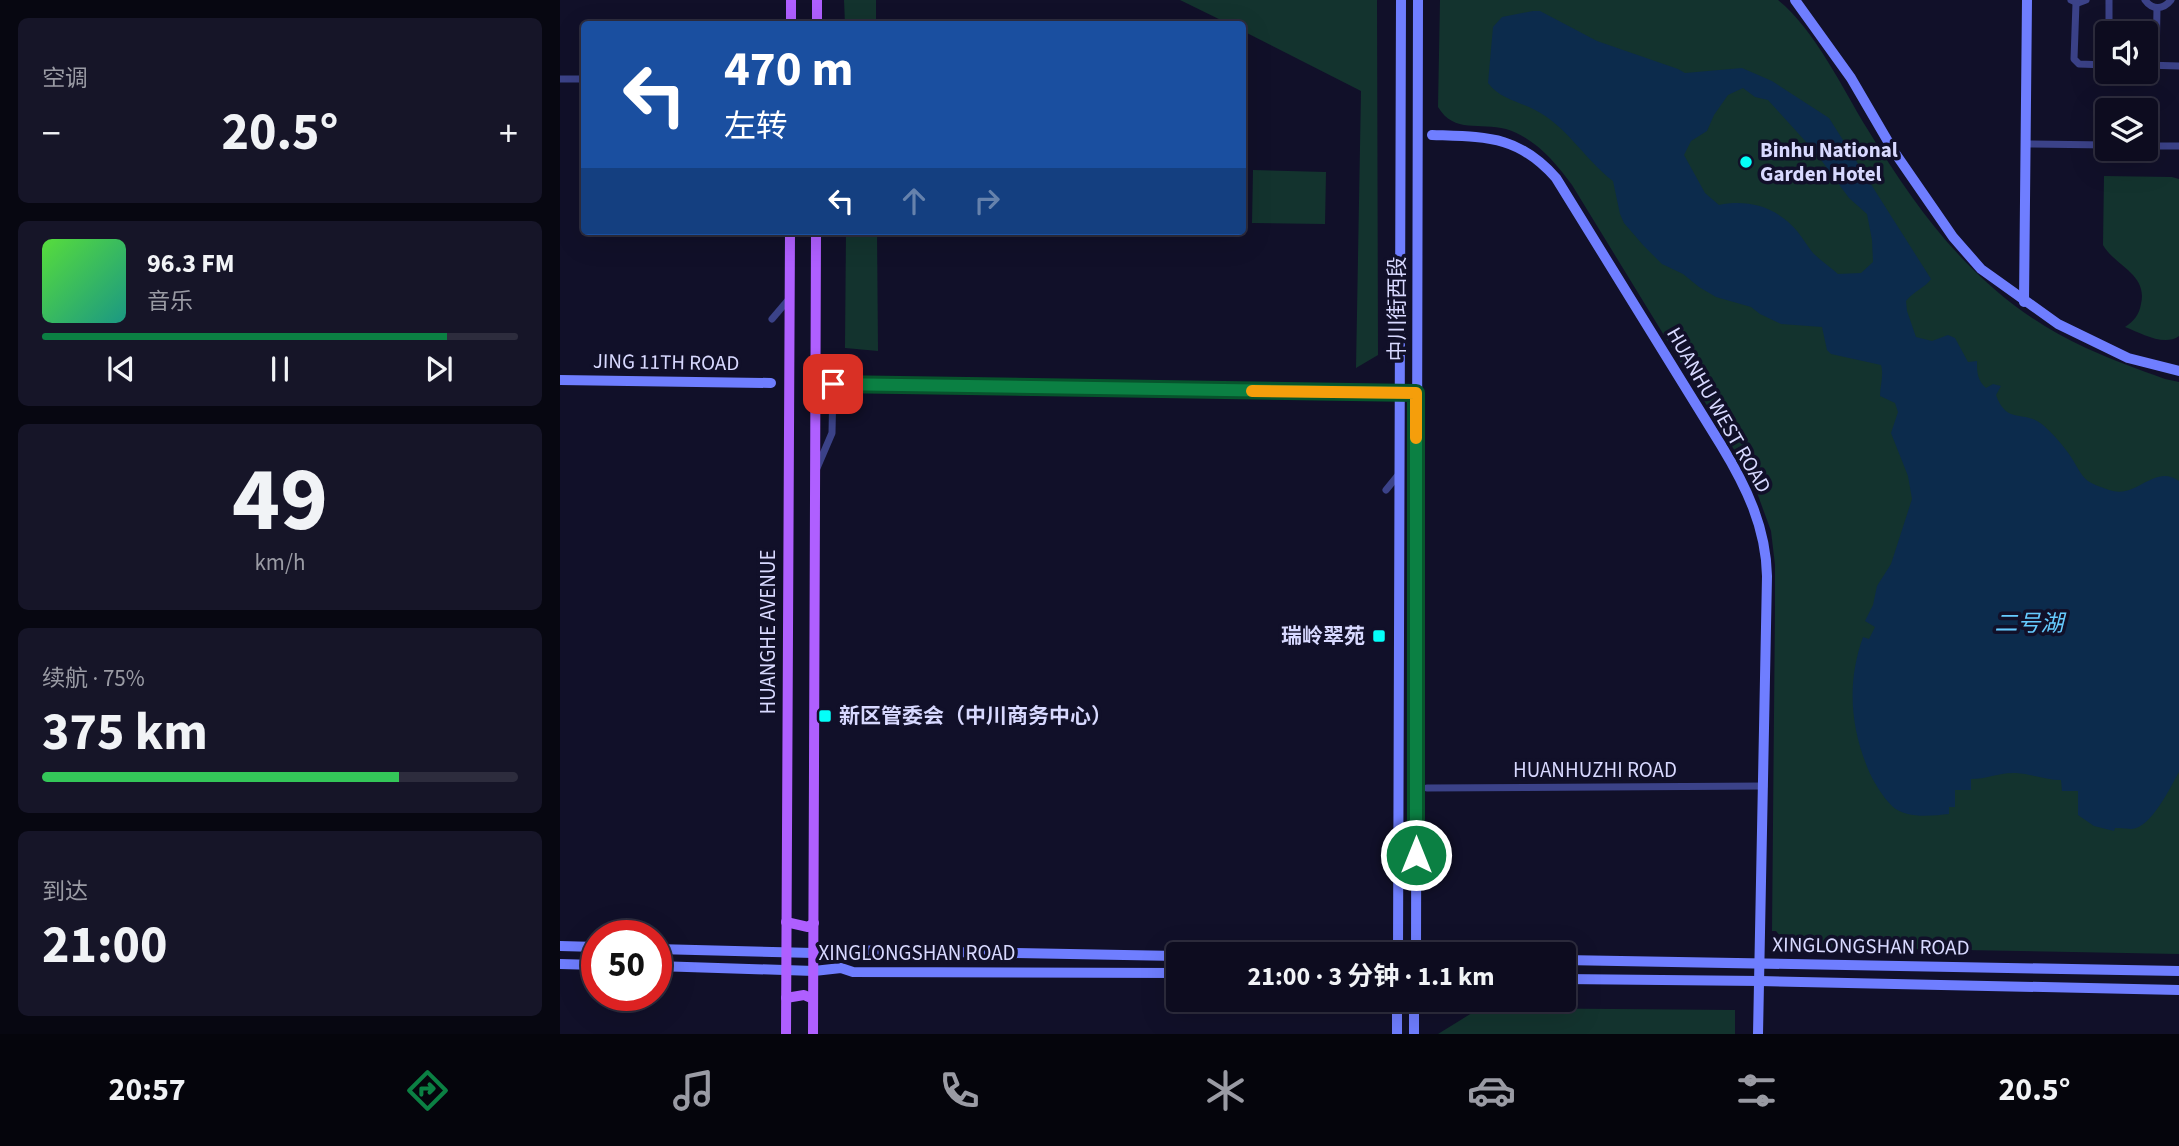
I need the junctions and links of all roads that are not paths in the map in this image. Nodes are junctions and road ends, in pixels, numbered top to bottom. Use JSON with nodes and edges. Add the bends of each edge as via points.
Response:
{"nodes":[{"id":1,"x":791,"y":0,"type":"edge"},
{"id":2,"x":817,"y":0,"type":"edge"},
{"id":3,"x":1401,"y":0,"type":"edge"},
{"id":4,"x":1418,"y":0,"type":"edge"},
{"id":5,"x":1795,"y":0,"type":"edge"},
{"id":6,"x":2027,"y":0,"type":"edge"},
{"id":7,"x":2085,"y":0,"type":"edge"},
{"id":8,"x":2109,"y":0,"type":"edge"},
{"id":9,"x":2145,"y":0,"type":"edge"},
{"id":10,"x":2171,"y":0,"type":"edge"},
{"id":11,"x":2074,"y":1,"type":"edge"},
{"id":12,"x":2157,"y":8,"type":"junction"},
{"id":13,"x":791,"y":21,"type":"edge"},
{"id":14,"x":817,"y":21,"type":"edge"},
{"id":15,"x":2109,"y":21,"type":"edge"},
{"id":16,"x":2157,"y":21,"type":"edge"},
{"id":17,"x":2095,"y":65,"type":"edge"},
{"id":18,"x":2158,"y":65,"type":"edge"},
{"id":19,"x":2179,"y":66,"type":"edge"},
{"id":20,"x":560,"y":79,"type":"edge"},
{"id":21,"x":581,"y":79,"type":"edge"},
{"id":22,"x":1432,"y":135,"type":"dead end"},
{"id":23,"x":2026,"y":144,"type":"junction"},
{"id":24,"x":2095,"y":145,"type":"edge"},
{"id":25,"x":2158,"y":146,"type":"edge"},
{"id":26,"x":2179,"y":146,"type":"edge"},
{"id":27,"x":790,"y":235,"type":"edge"},
{"id":28,"x":816,"y":235,"type":"edge"},
{"id":29,"x":789,"y":298,"type":"junction"},
{"id":30,"x":2024,"y":302,"type":"junction"},
{"id":31,"x":772,"y":319,"type":"dead end"},
{"id":32,"x":2179,"y":371,"type":"edge"},
{"id":33,"x":560,"y":380,"type":"edge"},
{"id":34,"x":771,"y":383,"type":"dead end"},
{"id":35,"x":833,"y":384,"type":"joint"},
{"id":36,"x":1400,"y":393,"type":"junction"},
{"id":37,"x":1416,"y":393,"type":"junction"},
{"id":38,"x":815,"y":472,"type":"junction"},
{"id":39,"x":1399,"y":473,"type":"junction"},
{"id":40,"x":1386,"y":490,"type":"dead end"},
{"id":41,"x":1764,"y":786,"type":"junction"},
{"id":42,"x":1427,"y":788,"type":"dead end"},
{"id":43,"x":786,"y":922,"type":"junction"},
{"id":44,"x":814,"y":923,"type":"junction"},
{"id":45,"x":1398,"y":942,"type":"edge"},
{"id":46,"x":1416,"y":942,"type":"edge"},
{"id":47,"x":560,"y":946,"type":"edge"},
{"id":48,"x":581,"y":947,"type":"edge"},
{"id":49,"x":672,"y":950,"type":"edge"},
{"id":50,"x":841,"y":950,"type":"junction"},
{"id":51,"x":755,"y":953,"type":"junction"},
{"id":52,"x":786,"y":953,"type":"junction"},
{"id":53,"x":814,"y":953,"type":"junction"},
{"id":54,"x":1166,"y":956,"type":"edge"},
{"id":55,"x":1576,"y":960,"type":"edge"},
{"id":56,"x":1760,"y":962,"type":"junction"},
{"id":57,"x":560,"y":964,"type":"edge"},
{"id":58,"x":581,"y":965,"type":"edge"},
{"id":59,"x":672,"y":966,"type":"edge"},
{"id":60,"x":841,"y":968,"type":"junction"},
{"id":61,"x":755,"y":969,"type":"junction"},
{"id":62,"x":786,"y":971,"type":"junction"},
{"id":63,"x":814,"y":971,"type":"junction"},
{"id":64,"x":2179,"y":971,"type":"edge"},
{"id":65,"x":1166,"y":973,"type":"edge"},
{"id":66,"x":1576,"y":979,"type":"edge"},
{"id":67,"x":1760,"y":981,"type":"junction"},
{"id":68,"x":2179,"y":990,"type":"edge"},
{"id":69,"x":786,"y":998,"type":"junction"},
{"id":70,"x":813,"y":999,"type":"junction"},
{"id":71,"x":1397,"y":1012,"type":"edge"},
{"id":72,"x":1414,"y":1012,"type":"edge"},
{"id":73,"x":786,"y":1034,"type":"edge"},
{"id":74,"x":813,"y":1034,"type":"edge"},
{"id":75,"x":1397,"y":1034,"type":"edge"},
{"id":76,"x":1414,"y":1034,"type":"edge"},
{"id":77,"x":1758,"y":1034,"type":"edge"}],
"edges":[{"from":1,"to":13,"type":"main road"},
{"from":2,"to":14,"type":"main road"},
{"from":3,"to":36,"type":"street","name":"中川街西段"},
{"from":4,"to":37,"type":"street","name":"中川街西段"},
{"from":5,"to":30,"type":"street","via":[[1953,237],[1981,269]]},
{"from":6,"to":23,"type":"street"},
{"from":7,"to":11,"type":"street"},
{"from":8,"to":15,"type":"street"},
{"from":9,"to":12,"type":"street"},
{"from":10,"to":12,"type":"street"},
{"from":11,"to":17,"type":"street","via":[[2074,59],[2079,64]]},
{"from":12,"to":16,"type":"street"},
{"from":18,"to":19,"type":"street"},
{"from":20,"to":21,"type":"street"},
{"from":22,"to":41,"type":"street","name":"HUANHU WEST ROAD","via":[[1503,140],[1544,165],[1576,208],[1742,479],[1762,533],[1767,563]]},
{"from":23,"to":24,"type":"street"},
{"from":23,"to":30,"type":"street"},
{"from":25,"to":26,"type":"street"},
{"from":27,"to":29,"type":"main road","name":"HUANGHE AVENUE"},
{"from":28,"to":38,"type":"main road"},
{"from":29,"to":31,"type":"street"},
{"from":29,"to":43,"type":"main road","name":"HUANGHE AVENUE"},
{"from":30,"to":32,"type":"street","via":[[2128,358]]},
{"from":33,"to":34,"type":"street","name":"JING 11TH ROAD"},
{"from":35,"to":36,"type":"street"},
{"from":35,"to":38,"type":"street","via":[[832,433]]},
{"from":36,"to":37,"type":"street"},
{"from":36,"to":39,"type":"street","name":"中川街西段"},
{"from":37,"to":46,"type":"street","name":"中川街西段"},
{"from":38,"to":44,"type":"main road"},
{"from":39,"to":40,"type":"street"},
{"from":39,"to":45,"type":"street","name":"中川街西段"},
{"from":41,"to":42,"type":"street","name":"HUANHUZHI ROAD"},
{"from":41,"to":56,"type":"street","name":"HUANHU WEST ROAD"},
{"from":43,"to":44,"type":"main road","via":[[808,927]]},
{"from":43,"to":52,"type":"main road","name":"HUANGHE AVENUE"},
{"from":44,"to":53,"type":"main road"},
{"from":47,"to":48,"type":"street"},
{"from":49,"to":51,"type":"street","name":"XINGLONGSHAN ROAD"},
{"from":50,"to":53,"type":"street","name":"XINGLONGSHAN ROAD"},
{"from":50,"to":54,"type":"street","name":"XINGLONGSHAN ROAD"},
{"from":50,"to":60,"type":"street"},
{"from":51,"to":52,"type":"street","name":"XINGLONGSHAN ROAD"},
{"from":51,"to":61,"type":"street"},
{"from":52,"to":53,"type":"street","name":"XINGLONGSHAN ROAD"},
{"from":52,"to":62,"type":"main road","name":"HUANGHE AVENUE"},
{"from":53,"to":63,"type":"main road"},
{"from":55,"to":56,"type":"street","name":"XINGLONGSHAN ROAD"},
{"from":56,"to":64,"type":"street","name":"XINGLONGSHAN ROAD"},
{"from":56,"to":67,"type":"street","name":"HUANHU WEST ROAD"},
{"from":57,"to":58,"type":"street"},
{"from":59,"to":61,"type":"street","name":"XINGLONGSHAN ROAD"},
{"from":60,"to":63,"type":"street","name":"XINGLONGSHAN ROAD"},
{"from":60,"to":65,"type":"street","name":"XINGLONGSHAN ROAD","via":[[853,972]]},
{"from":61,"to":62,"type":"street","name":"XINGLONGSHAN ROAD"},
{"from":62,"to":63,"type":"street","name":"XINGLONGSHAN ROAD"},
{"from":62,"to":69,"type":"main road","name":"HUANGHE AVENUE"},
{"from":63,"to":70,"type":"main road"},
{"from":66,"to":67,"type":"street","name":"XINGLONGSHAN ROAD"},
{"from":67,"to":68,"type":"street","name":"XINGLONGSHAN ROAD"},
{"from":67,"to":77,"type":"street","name":"HUANHU WEST ROAD"},
{"from":69,"to":70,"type":"main road","via":[[804,995]]},
{"from":69,"to":73,"type":"main road","name":"HUANGHE AVENUE"},
{"from":70,"to":74,"type":"main road"},
{"from":71,"to":75,"type":"street"},
{"from":72,"to":76,"type":"street"}]}
